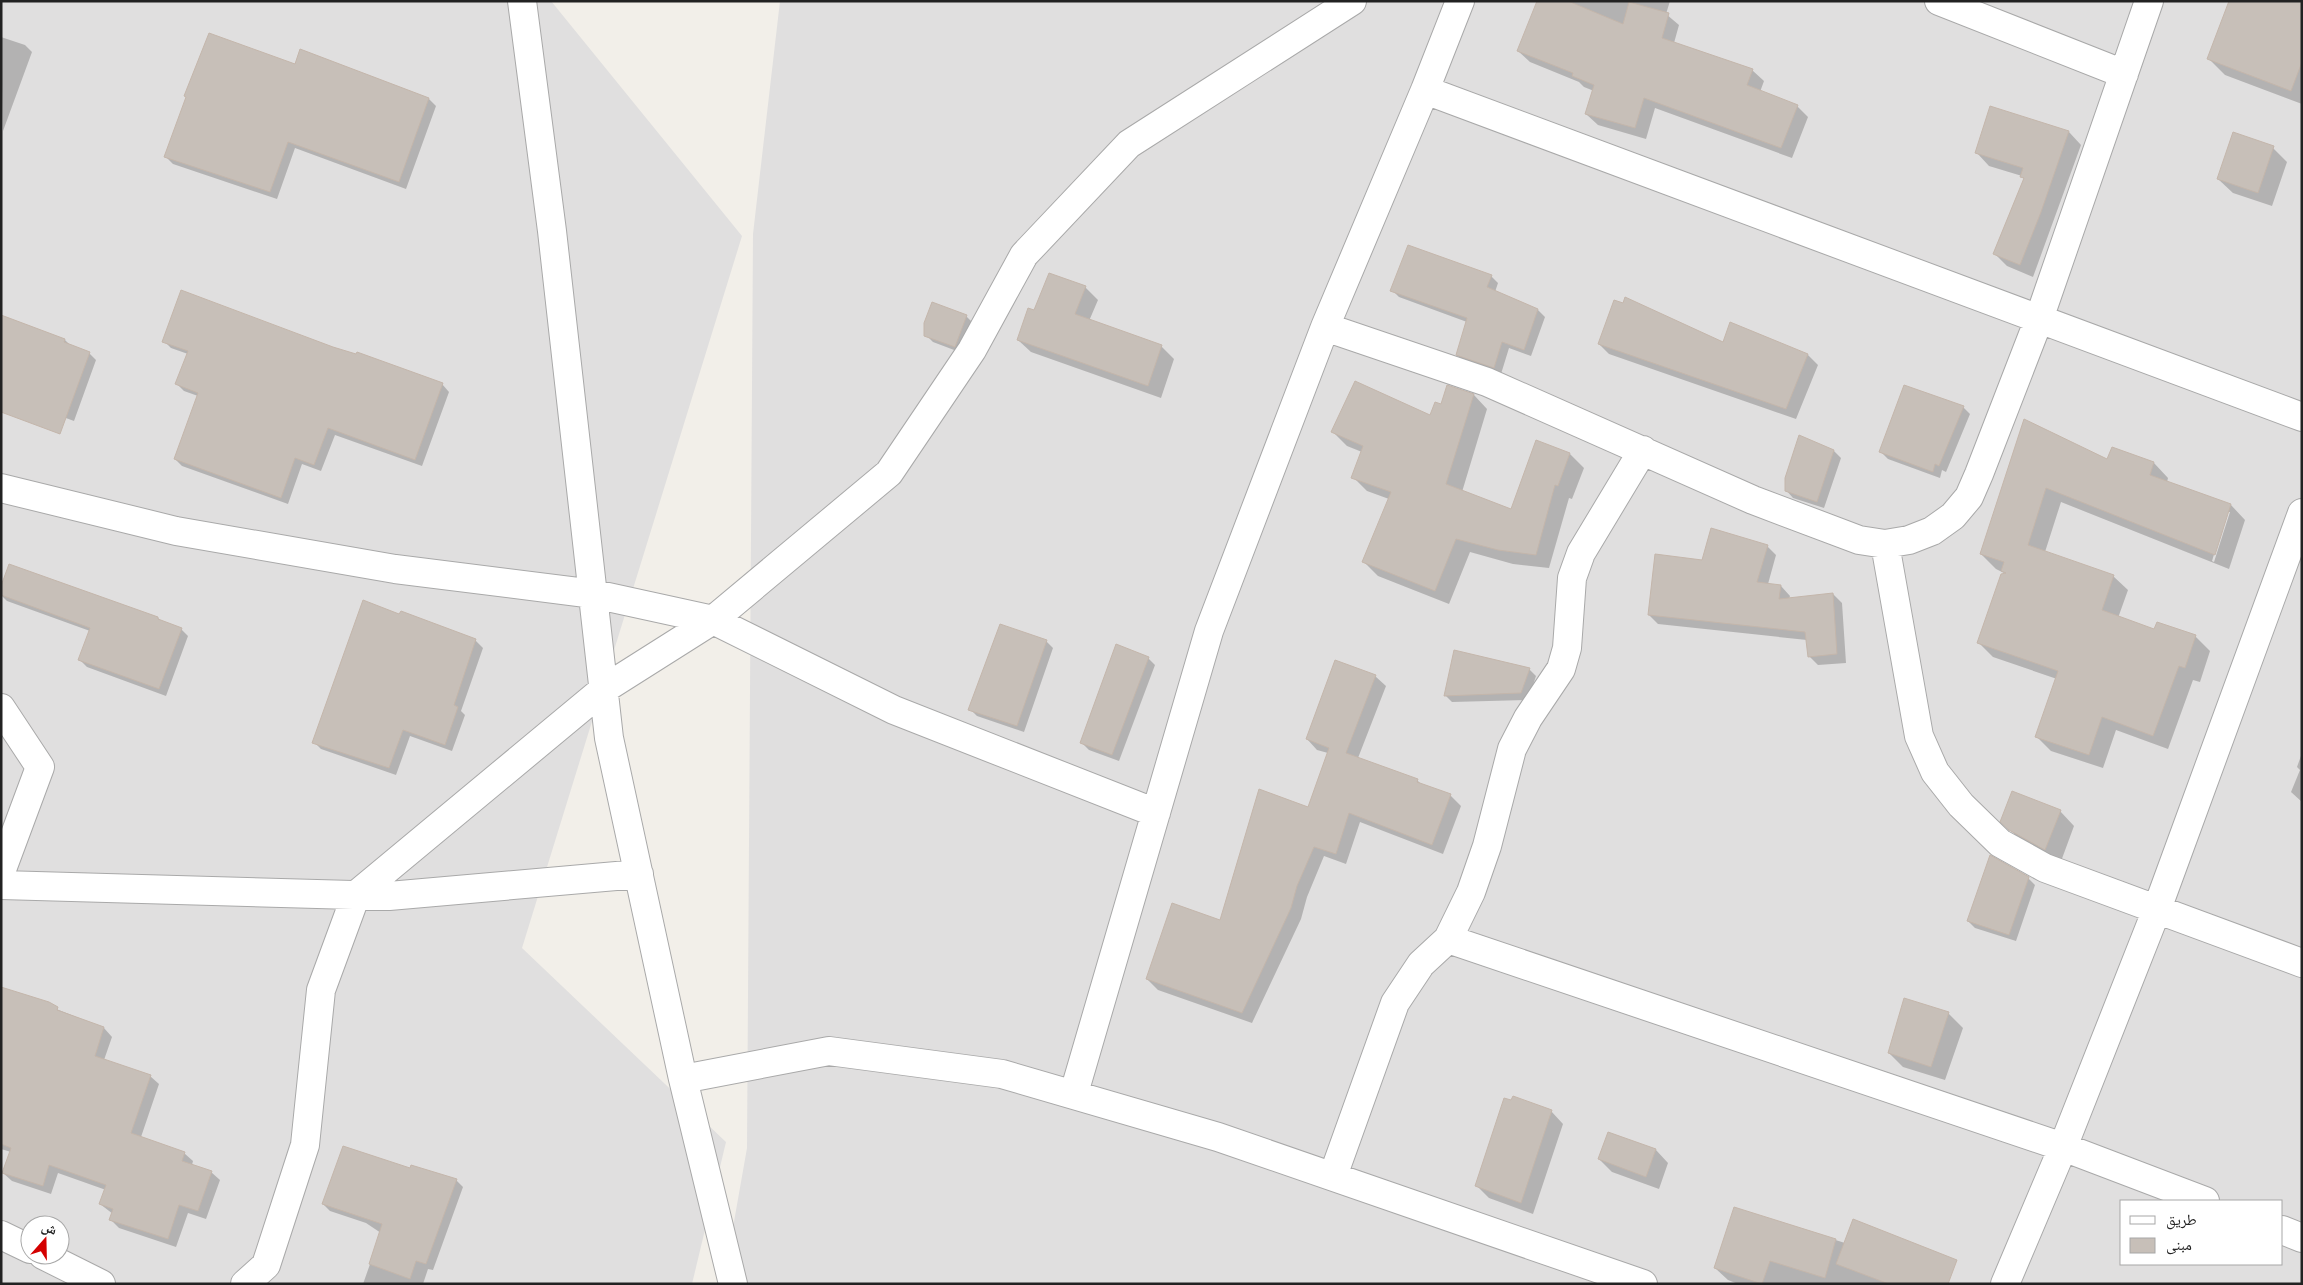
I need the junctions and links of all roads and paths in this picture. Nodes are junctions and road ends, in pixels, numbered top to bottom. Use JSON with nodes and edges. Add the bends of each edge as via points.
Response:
{"nodes":[{"id":1,"x":522,"y":1,"type":"edge"},
{"id":2,"x":1352,"y":1,"type":"edge"},
{"id":3,"x":1460,"y":1,"type":"edge"},
{"id":4,"x":1939,"y":1,"type":"edge"},
{"id":5,"x":2149,"y":1,"type":"edge"},
{"id":6,"x":2124,"y":74,"type":"junction"},
{"id":7,"x":1425,"y":90,"type":"junction"},
{"id":8,"x":2039,"y":319,"type":"junction"},
{"id":9,"x":1324,"y":327,"type":"junction"},
{"id":10,"x":2302,"y":417,"type":"edge"},
{"id":11,"x":1643,"y":450,"type":"junction"},
{"id":12,"x":1,"y":488,"type":"edge"},
{"id":13,"x":2302,"y":513,"type":"edge"},
{"id":14,"x":1885,"y":544,"type":"junction"},
{"id":15,"x":594,"y":594,"type":"junction"},
{"id":16,"x":713,"y":620,"type":"junction"},
{"id":17,"x":604,"y":689,"type":"junction"},
{"id":18,"x":1,"y":708,"type":"edge"},
{"id":19,"x":1156,"y":813,"type":"junction"},
{"id":20,"x":1,"y":872,"type":"edge"},
{"id":21,"x":639,"y":874,"type":"junction"},
{"id":22,"x":1,"y":885,"type":"edge"},
{"id":23,"x":356,"y":895,"type":"junction"},
{"id":24,"x":2157,"y":909,"type":"junction"},
{"id":25,"x":1448,"y":939,"type":"junction"},
{"id":26,"x":2302,"y":963,"type":"edge"},
{"id":27,"x":683,"y":1079,"type":"junction"},
{"id":28,"x":1074,"y":1093,"type":"junction"},
{"id":29,"x":2063,"y":1147,"type":"junction"},
{"id":30,"x":1333,"y":1176,"type":"junction"},
{"id":31,"x":2202,"y":1200,"type":"edge"},
{"id":32,"x":2283,"y":1230,"type":"edge"},
{"id":33,"x":1,"y":1235,"type":"edge"},
{"id":34,"x":2302,"y":1238,"type":"edge"},
{"id":35,"x":20,"y":1244,"type":"edge"},
{"id":36,"x":63,"y":1265,"type":"edge"},
{"id":37,"x":101,"y":1284,"type":"edge"},
{"id":38,"x":245,"y":1284,"type":"edge"},
{"id":39,"x":733,"y":1284,"type":"edge"},
{"id":40,"x":1643,"y":1284,"type":"edge"},
{"id":41,"x":2005,"y":1284,"type":"edge"}],
"edges":[{"from":1,"to":15,"type":"street"},
{"from":2,"to":16,"type":"street","via":[[1129,144],[1024,255],[972,350],[889,473]]},
{"from":3,"to":7,"type":"street"},
{"from":4,"to":6,"type":"street"},
{"from":5,"to":6,"type":"street"},
{"from":6,"to":8,"type":"street"},
{"from":7,"to":8,"type":"street"},
{"from":7,"to":9,"type":"street"},
{"from":8,"to":10,"type":"street"},
{"from":8,"to":14,"type":"street","via":[[1969,497],[1953,516],[1932,531],[1909,540]]},
{"from":9,"to":11,"type":"street","via":[[1486,382]]},
{"from":9,"to":19,"type":"street","via":[[1209,631]]},
{"from":11,"to":14,"type":"street","via":[[1753,500],[1859,540]]},
{"from":11,"to":25,"type":"street","via":[[1581,553],[1572,578],[1567,648],[1561,668],[1512,749],[1488,846],[1471,892]]},
{"from":12,"to":15,"type":"street","via":[[185,532],[395,569]]},
{"from":13,"to":24,"type":"street"},
{"from":14,"to":24,"type":"street","via":[[1919,736],[1935,772],[1961,805],[2000,843],[2045,868]]},
{"from":15,"to":16,"type":"street"},
{"from":15,"to":17,"type":"street"},
{"from":16,"to":17,"type":"street"},
{"from":16,"to":19,"type":"street","via":[[894,710]]},
{"from":17,"to":21,"type":"street","via":[[609,738]]},
{"from":17,"to":23,"type":"street"},
{"from":18,"to":20,"type":"street","via":[[40,766]]},
{"from":19,"to":28,"type":"street"},
{"from":21,"to":23,"type":"street","via":[[389,896]]},
{"from":21,"to":27,"type":"street"},
{"from":22,"to":23,"type":"street"},
{"from":23,"to":38,"type":"street","via":[[321,990],[306,1145],[266,1265]]},
{"from":24,"to":26,"type":"street"},
{"from":24,"to":29,"type":"street"},
{"from":25,"to":29,"type":"street"},
{"from":25,"to":30,"type":"street","via":[[1421,964],[1396,1002]]},
{"from":27,"to":28,"type":"street","via":[[829,1051],[1002,1074]]},
{"from":27,"to":39,"type":"street"},
{"from":28,"to":30,"type":"street"},
{"from":29,"to":31,"type":"street"},
{"from":29,"to":41,"type":"street"},
{"from":30,"to":40,"type":"street"},
{"from":32,"to":34,"type":"street"},
{"from":33,"to":35,"type":"street"},
{"from":36,"to":37,"type":"street"}]}
